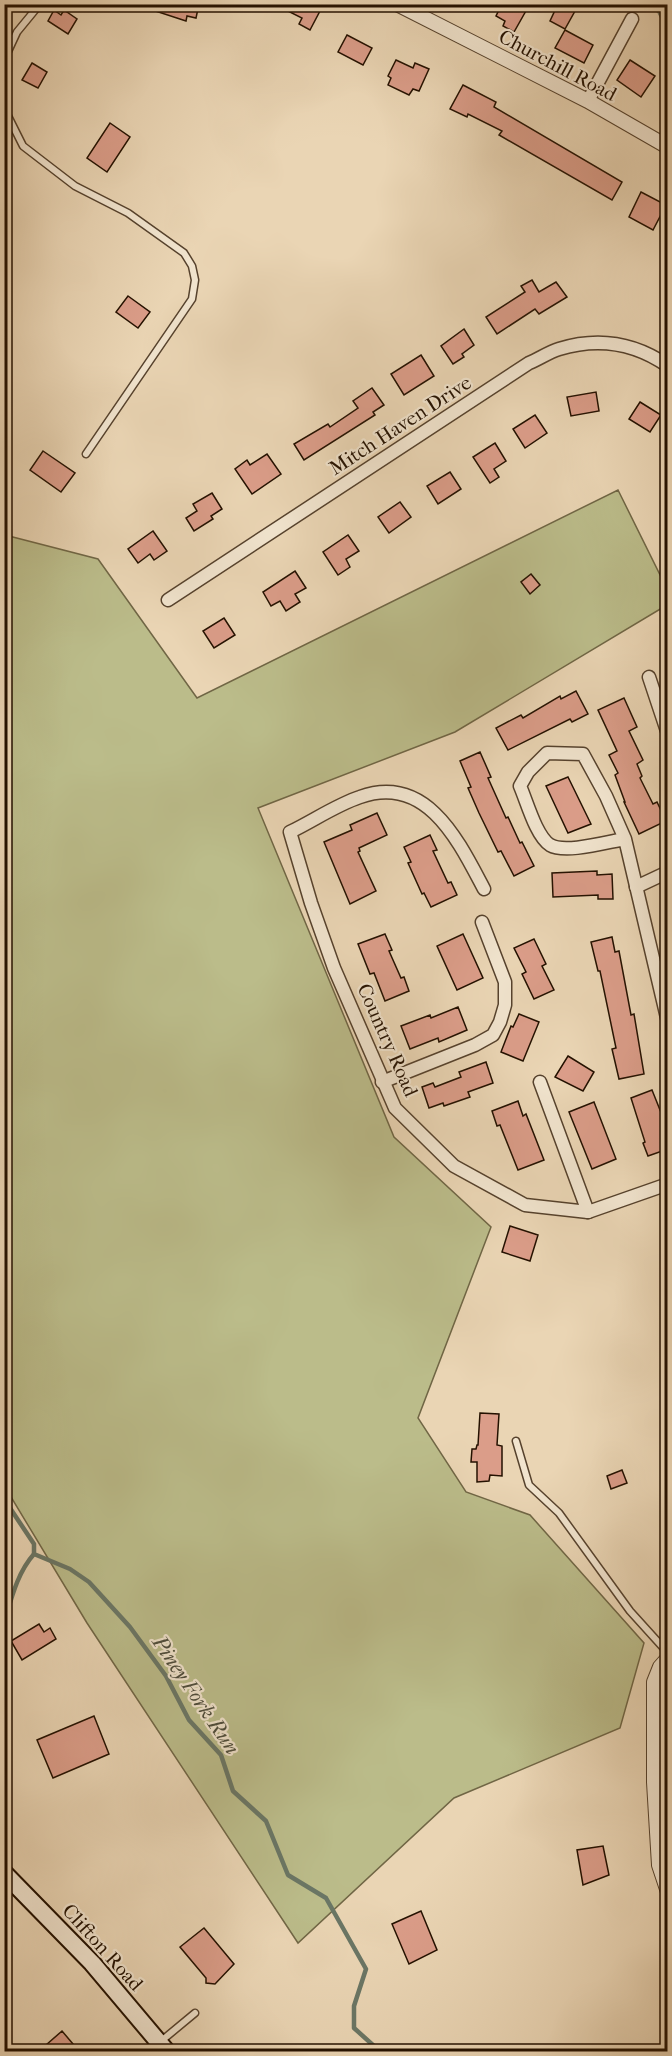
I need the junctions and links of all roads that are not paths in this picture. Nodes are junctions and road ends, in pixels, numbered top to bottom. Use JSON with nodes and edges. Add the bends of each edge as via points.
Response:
{"nodes":[{"id":1,"x":40,"y":4,"type":"edge"},
{"id":2,"x":397,"y":4,"type":"edge"},
{"id":3,"x":632,"y":19,"type":"dead end"},
{"id":4,"x":4,"y":60,"type":"edge"},
{"id":5,"x":588,"y":101,"type":"junction"},
{"id":6,"x":4,"y":108,"type":"edge"},
{"id":7,"x":668,"y":147,"type":"edge"},
{"id":8,"x":668,"y":366,"type":"edge"},
{"id":9,"x":86,"y":453,"type":"dead end"},
{"id":10,"x":168,"y":600,"type":"dead end"},
{"id":11,"x":649,"y":677,"type":"dead end"},
{"id":12,"x":668,"y":735,"type":"edge"},
{"id":13,"x":625,"y":839,"type":"junction"},
{"id":14,"x":668,"y":872,"type":"edge"},
{"id":15,"x":636,"y":886,"type":"junction"},
{"id":16,"x":484,"y":889,"type":"dead end"},
{"id":17,"x":482,"y":922,"type":"dead end"},
{"id":18,"x":668,"y":1022,"type":"edge"},
{"id":19,"x":382,"y":1082,"type":"junction"},
{"id":20,"x":540,"y":1082,"type":"dead end"},
{"id":21,"x":668,"y":1184,"type":"edge"},
{"id":22,"x":588,"y":1212,"type":"junction"},
{"id":23,"x":516,"y":1441,"type":"dead end"},
{"id":24,"x":668,"y":1653,"type":"edge"},
{"id":25,"x":668,"y":1658,"type":"edge"},
{"id":26,"x":4,"y":1873,"type":"edge"},
{"id":27,"x":668,"y":1892,"type":"edge"},
{"id":28,"x":195,"y":2013,"type":"dead end"},
{"id":29,"x":163,"y":2047,"type":"edge"}],
"edges":[{"from":1,"to":4,"type":"lane","via":[[17,32]]},
{"from":2,"to":5,"type":"street","name":"Churchill Road"},
{"from":3,"to":5,"type":"street"},
{"from":5,"to":7,"type":"street","name":"Churchill Road"},
{"from":6,"to":9,"type":"lane","via":[[23,146],[75,186],[128,213],[184,253],[192,266],[192,299]]},
{"from":8,"to":10,"type":"street","name":"Mitch Haven Drive","via":[[651,354],[626,345],[592,342],[559,349],[529,363]]},
{"from":11,"to":12,"type":"street"},
{"from":13,"to":13,"type":"street","via":[[583,754],[547,753],[528,772],[520,786],[539,831],[550,845],[568,848]]},
{"from":13,"to":15,"type":"street"},
{"from":14,"to":15,"type":"street"},
{"from":15,"to":18,"type":"street"},
{"from":16,"to":19,"type":"street","name":"Country Road","via":[[439,815],[417,800],[393,792],[361,796],[290,832],[334,968]]},
{"from":17,"to":19,"type":"street","via":[[505,982],[505,1005],[493,1035]]},
{"from":19,"to":22,"type":"street","name":"Country Road","via":[[395,1108],[454,1167],[525,1205]]},
{"from":20,"to":22,"type":"street"},
{"from":21,"to":22,"type":"street","name":"Country Road"},
{"from":23,"to":24,"type":"lane","via":[[529,1485],[559,1514],[630,1611]]},
{"from":25,"to":27,"type":"street","via":[[654,1682],[654,1782],[659,1865]]},
{"from":26,"to":29,"type":"main road","name":"Clifton Road","via":[[92,1963]]},
{"from":28,"to":29,"type":"lane"}]}
